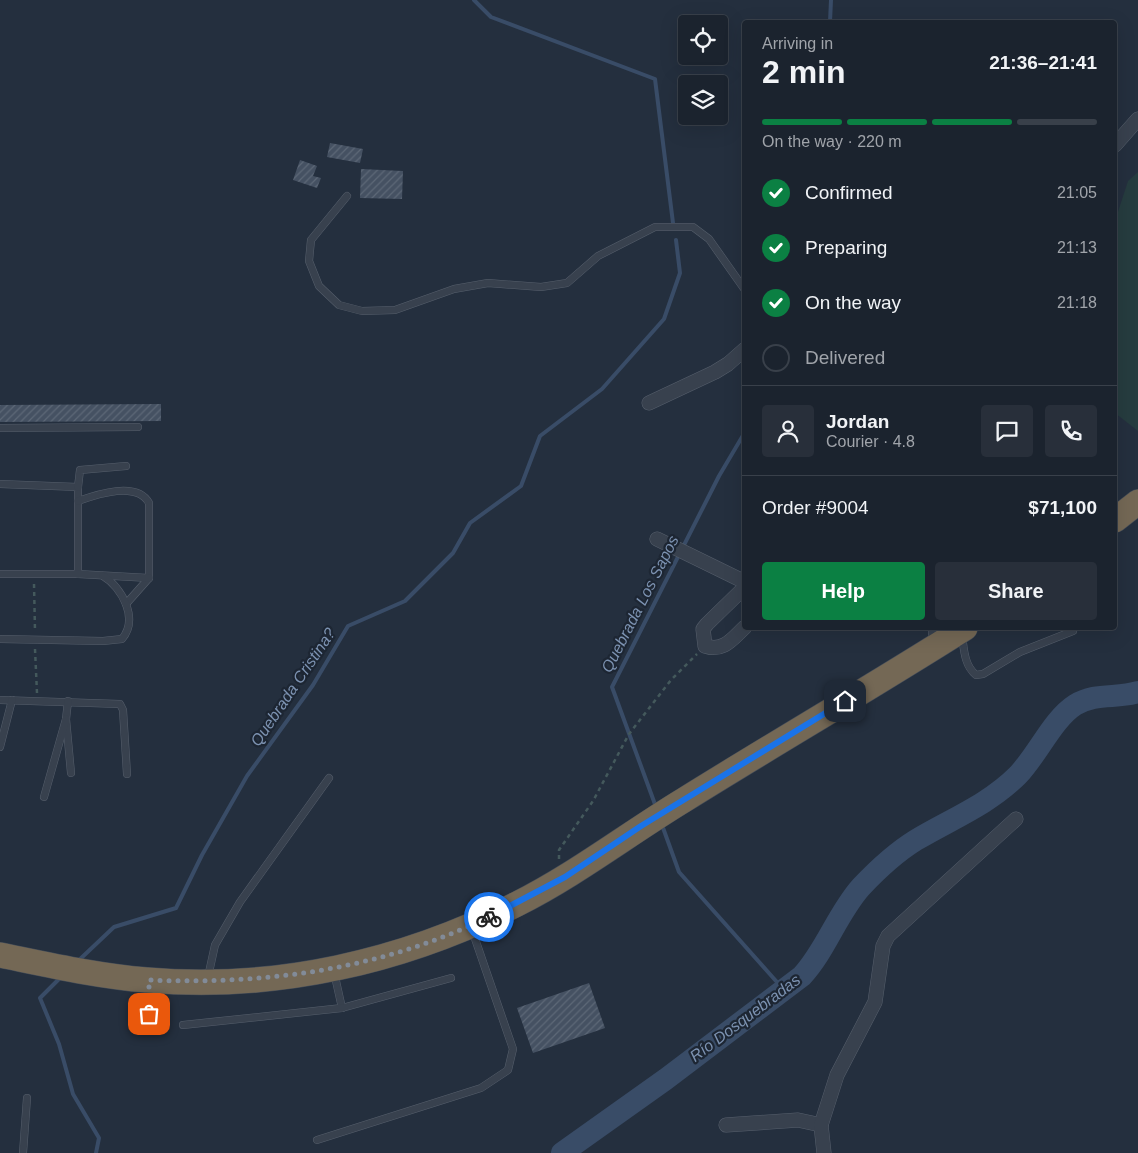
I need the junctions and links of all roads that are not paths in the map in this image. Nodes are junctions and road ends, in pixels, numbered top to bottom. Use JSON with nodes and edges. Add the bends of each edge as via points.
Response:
{"nodes":[{"id":1,"x":1138,"y":119,"type":"edge"},
{"id":2,"x":1117,"y":143,"type":"edge"},
{"id":3,"x":347,"y":196,"type":"dead end"},
{"id":4,"x":742,"y":286,"type":"edge"},
{"id":5,"x":742,"y":352,"type":"edge"},
{"id":6,"x":649,"y":403,"type":"dead end"},
{"id":7,"x":138,"y":427,"type":"dead end"},
{"id":8,"x":0,"y":428,"type":"edge"},
{"id":9,"x":126,"y":466,"type":"dead end"},
{"id":10,"x":0,"y":484,"type":"edge"},
{"id":11,"x":78,"y":486,"type":"junction"},
{"id":12,"x":78,"y":501,"type":"junction"},
{"id":13,"x":1138,"y":502,"type":"edge"},
{"id":14,"x":1117,"y":518,"type":"edge"},
{"id":15,"x":657,"y":539,"type":"dead end"},
{"id":16,"x":0,"y":574,"type":"edge"},
{"id":17,"x":78,"y":574,"type":"junction"},
{"id":18,"x":103,"y":576,"type":"junction"},
{"id":19,"x":149,"y":578,"type":"junction"},
{"id":20,"x":742,"y":581,"type":"edge"},
{"id":21,"x":742,"y":590,"type":"edge"},
{"id":22,"x":126,"y":604,"type":"junction"},
{"id":23,"x":742,"y":630,"type":"edge"},
{"id":24,"x":957,"y":630,"type":"edge"},
{"id":25,"x":963,"y":630,"type":"edge"},
{"id":26,"x":1073,"y":631,"type":"dead end"},
{"id":27,"x":935,"y":637,"type":"edge"},
{"id":28,"x":0,"y":639,"type":"edge"},
{"id":29,"x":0,"y":700,"type":"edge"},
{"id":30,"x":12,"y":700,"type":"junction"},
{"id":31,"x":68,"y":701,"type":"junction"},
{"id":32,"x":66,"y":719,"type":"junction"},
{"id":33,"x":0,"y":747,"type":"edge"},
{"id":34,"x":71,"y":773,"type":"dead end"},
{"id":35,"x":127,"y":774,"type":"dead end"},
{"id":36,"x":329,"y":778,"type":"dead end"},
{"id":37,"x":44,"y":796,"type":"dead end"},
{"id":38,"x":1016,"y":820,"type":"dead end"},
{"id":39,"x":470,"y":926,"type":"junction"},
{"id":40,"x":0,"y":955,"type":"edge"},
{"id":41,"x":333,"y":969,"type":"junction"},
{"id":42,"x":451,"y":978,"type":"dead end"},
{"id":43,"x":149,"y":980,"type":"junction"},
{"id":44,"x":207,"y":982,"type":"junction"},
{"id":45,"x":342,"y":1008,"type":"junction"},
{"id":46,"x":183,"y":1024,"type":"dead end"},
{"id":47,"x":149,"y":1030,"type":"dead end"},
{"id":48,"x":27,"y":1098,"type":"dead end"},
{"id":49,"x":726,"y":1125,"type":"dead end"},
{"id":50,"x":820,"y":1125,"type":"junction"},
{"id":51,"x":317,"y":1140,"type":"dead end"},
{"id":52,"x":23,"y":1153,"type":"edge"},
{"id":53,"x":824,"y":1153,"type":"edge"}],
"edges":[{"from":1,"to":2,"type":"street"},
{"from":3,"to":4,"type":"lane","via":[[311,240],[309,261],[319,286],[339,305],[362,311],[395,310],[454,289],[488,283],[541,287],[567,283],[598,256],[655,227],[693,227],[709,239]]},
{"from":5,"to":6,"type":"street","via":[[715,372]]},
{"from":7,"to":8,"type":"lane"},
{"from":9,"to":11,"type":"lane","via":[[80,470]]},
{"from":10,"to":11,"type":"lane"},
{"from":11,"to":12,"type":"lane"},
{"from":12,"to":17,"type":"lane"},
{"from":12,"to":19,"type":"lane","via":[[97,495],[136,491],[145,495],[149,503]]},
{"from":13,"to":14,"type":"highway"},
{"from":15,"to":20,"type":"street"},
{"from":16,"to":17,"type":"lane"},
{"from":17,"to":18,"type":"lane"},
{"from":18,"to":19,"type":"lane"},
{"from":18,"to":22,"type":"lane","via":[[118,587]]},
{"from":19,"to":22,"type":"lane"},
{"from":21,"to":23,"type":"street","via":[[703,630],[705,646],[720,648]]},
{"from":22,"to":28,"type":"lane","via":[[126,634],[115,641]]},
{"from":24,"to":27,"type":"highway"},
{"from":25,"to":26,"type":"lane","via":[[964,653],[970,670],[976,675],[1020,652]]},
{"from":27,"to":39,"type":"highway","via":[[565,877]]},
{"from":29,"to":30,"type":"lane"},
{"from":30,"to":31,"type":"lane"},
{"from":30,"to":33,"type":"lane"},
{"from":31,"to":32,"type":"lane"},
{"from":31,"to":35,"type":"lane","via":[[120,704]]},
{"from":32,"to":34,"type":"lane"},
{"from":32,"to":37,"type":"lane"},
{"from":36,"to":44,"type":"lane","via":[[240,902],[214,945]]},
{"from":38,"to":50,"type":"street","via":[[888,936],[883,946],[875,1002],[837,1075]]},
{"from":39,"to":41,"type":"highway","via":[[417,947]]},
{"from":39,"to":51,"type":"lane","via":[[513,1049],[508,1070],[482,1088]]},
{"from":40,"to":43,"type":"highway","via":[[70,970]]},
{"from":41,"to":44,"type":"highway"},
{"from":41,"to":45,"type":"lane"},
{"from":42,"to":45,"type":"lane"},
{"from":43,"to":44,"type":"highway"},
{"from":43,"to":47,"type":"lane"},
{"from":45,"to":46,"type":"lane"},
{"from":48,"to":52,"type":"lane"},
{"from":49,"to":50,"type":"street","via":[[798,1120]]},
{"from":50,"to":53,"type":"street"}]}
